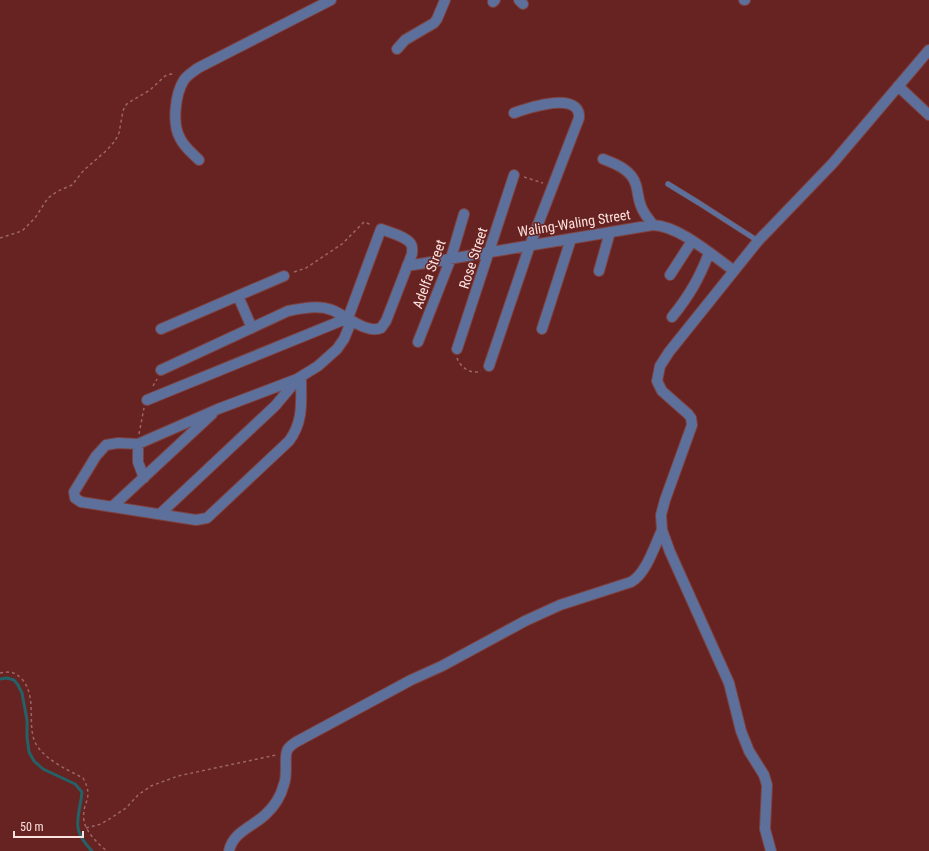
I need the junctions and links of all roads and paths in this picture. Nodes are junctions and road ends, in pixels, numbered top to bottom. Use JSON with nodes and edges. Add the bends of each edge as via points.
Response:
{"nodes":[{"id":1,"x":331,"y":0,"type":"edge"},
{"id":2,"x":445,"y":0,"type":"edge"},
{"id":3,"x":397,"y":49,"type":"dead end"},
{"id":4,"x":929,"y":50,"type":"edge"},
{"id":5,"x":185,"y":79,"type":"junction"},
{"id":6,"x":898,"y":86,"type":"junction"},
{"id":7,"x":514,"y":112,"type":"dead end"},
{"id":8,"x":929,"y":115,"type":"edge"},
{"id":9,"x":603,"y":159,"type":"dead end"},
{"id":10,"x":199,"y":160,"type":"dead end"},
{"id":11,"x":514,"y":175,"type":"joint"},
{"id":12,"x":668,"y":184,"type":"dead end"},
{"id":13,"x":552,"y":185,"type":"junction"},
{"id":14,"x":464,"y":214,"type":"dead end"},
{"id":15,"x":653,"y":224,"type":"junction"},
{"id":16,"x":381,"y":229,"type":"junction"},
{"id":17,"x":610,"y":232,"type":"junction"},
{"id":18,"x":0,"y":238,"type":"edge"},
{"id":19,"x":570,"y":239,"type":"junction"},
{"id":20,"x":692,"y":241,"type":"junction"},
{"id":21,"x":758,"y":241,"type":"junction"},
{"id":22,"x":530,"y":245,"type":"junction"},
{"id":23,"x":490,"y":251,"type":"junction"},
{"id":24,"x":709,"y":253,"type":"junction"},
{"id":25,"x":451,"y":258,"type":"junction"},
{"id":26,"x":407,"y":266,"type":"junction"},
{"id":27,"x":733,"y":270,"type":"junction"},
{"id":28,"x":599,"y":271,"type":"dead end"},
{"id":29,"x":670,"y":275,"type":"dead end"},
{"id":30,"x":284,"y":276,"type":"joint"},
{"id":31,"x":238,"y":296,"type":"junction"},
{"id":32,"x":672,"y":317,"type":"dead end"},
{"id":33,"x":350,"y":320,"type":"junction"},
{"id":34,"x":252,"y":328,"type":"junction"},
{"id":35,"x":161,"y":329,"type":"dead end"},
{"id":36,"x":542,"y":329,"type":"dead end"},
{"id":37,"x":418,"y":342,"type":"dead end"},
{"id":38,"x":457,"y":349,"type":"joint"},
{"id":39,"x":489,"y":366,"type":"joint"},
{"id":40,"x":160,"y":370,"type":"dead end"},
{"id":41,"x":299,"y":378,"type":"junction"},
{"id":42,"x":147,"y":400,"type":"dead end"},
{"id":43,"x":218,"y":409,"type":"junction"},
{"id":44,"x":138,"y":444,"type":"junction"},
{"id":45,"x":144,"y":478,"type":"junction"},
{"id":46,"x":112,"y":507,"type":"junction"},
{"id":47,"x":161,"y":514,"type":"junction"},
{"id":48,"x":662,"y":530,"type":"junction"},
{"id":49,"x":0,"y":673,"type":"edge"},
{"id":50,"x":286,"y":753,"type":"junction"},
{"id":51,"x":86,"y":828,"type":"junction"},
{"id":52,"x":107,"y":851,"type":"edge"},
{"id":53,"x":229,"y":851,"type":"edge"},
{"id":54,"x":771,"y":851,"type":"edge"}],
"edges":[{"from":1,"to":5,"type":"street","via":[[198,68]]},
{"from":2,"to":3,"type":"street","via":[[434,23],[405,40]]},
{"from":4,"to":6,"type":"street"},
{"from":5,"to":10,"type":"street","via":[[177,96],[177,130],[179,138]]},
{"from":5,"to":18,"type":"path","via":[[171,74],[164,76],[150,90],[128,103],[123,111],[120,133],[107,150],[84,170],[72,185],[48,198],[35,218],[22,231]]},
{"from":6,"to":8,"type":"street"},
{"from":6,"to":21,"type":"street","via":[[833,163]]},
{"from":7,"to":13,"type":"street","via":[[554,103],[572,105],[579,112],[579,118]]},
{"from":9,"to":15,"type":"street","via":[[616,164],[632,177],[641,208]]},
{"from":11,"to":13,"type":"path"},
{"from":11,"to":23,"type":"street","name":"Rose Street"},
{"from":12,"to":21,"type":"lane"},
{"from":13,"to":22,"type":"street"},
{"from":14,"to":25,"type":"street","name":"Adelfa Street"},
{"from":15,"to":17,"type":"street","name":"Waling-Waling Street"},
{"from":15,"to":20,"type":"street","name":"Waling-Waling Street","via":[[670,228]]},
{"from":16,"to":26,"type":"street","via":[[411,244],[413,248]]},
{"from":16,"to":30,"type":"path","via":[[364,222],[342,244],[306,268]]},
{"from":16,"to":33,"type":"street"},
{"from":17,"to":19,"type":"street","name":"Waling-Waling Street"},
{"from":17,"to":28,"type":"street"},
{"from":19,"to":22,"type":"street","name":"Waling-Waling Street"},
{"from":19,"to":36,"type":"street"},
{"from":20,"to":24,"type":"street","name":"Waling-Waling Street"},
{"from":20,"to":29,"type":"street"},
{"from":21,"to":27,"type":"street"},
{"from":22,"to":23,"type":"street","name":"Waling-Waling Street"},
{"from":22,"to":39,"type":"street"},
{"from":23,"to":25,"type":"street","name":"Waling-Waling Street"},
{"from":23,"to":38,"type":"street","name":"Rose Street"},
{"from":24,"to":27,"type":"street","name":"Waling-Waling Street"},
{"from":24,"to":32,"type":"street","via":[[694,287]]},
{"from":25,"to":26,"type":"street","name":"Waling-Waling Street"},
{"from":25,"to":37,"type":"street","name":"Adelfa Street"},
{"from":26,"to":33,"type":"street","via":[[381,328],[374,329]]},
{"from":27,"to":48,"type":"street","via":[[668,352],[658,373],[657,381],[662,391],[688,414],[692,425],[665,500],[661,515]]},
{"from":30,"to":31,"type":"street"},
{"from":31,"to":34,"type":"street"},
{"from":31,"to":35,"type":"street"},
{"from":33,"to":34,"type":"street","via":[[324,308],[302,308]]},
{"from":33,"to":41,"type":"street","via":[[344,339],[337,349]]},
{"from":33,"to":42,"type":"street"},
{"from":34,"to":40,"type":"street"},
{"from":38,"to":39,"type":"path","via":[[457,359],[461,366],[468,370],[477,372]]},
{"from":41,"to":43,"type":"street"},
{"from":41,"to":47,"type":"street","via":[[275,406]]},
{"from":41,"to":47,"type":"street","via":[[300,422],[289,441],[206,518],[196,520]]},
{"from":43,"to":44,"type":"street"},
{"from":43,"to":45,"type":"street"},
{"from":44,"to":45,"type":"street","via":[[138,462]]},
{"from":44,"to":46,"type":"street","via":[[106,445],[96,456],[74,492],[74,498],[78,500]]},
{"from":45,"to":46,"type":"street"},
{"from":46,"to":47,"type":"street"},
{"from":48,"to":50,"type":"street","via":[[644,569],[636,580],[560,605],[525,622],[323,727],[296,742]]},
{"from":48,"to":54,"type":"street","via":[[729,683],[741,731],[749,751],[764,775],[767,785],[765,829]]},
{"from":49,"to":51,"type":"path","via":[[12,672],[18,675],[28,689],[33,738],[40,749],[64,768],[83,778],[89,791],[84,812]]},
{"from":50,"to":51,"type":"path","via":[[178,776],[151,786],[111,818]]},
{"from":50,"to":53,"type":"street","via":[[287,775],[278,799],[272,809],[238,835],[230,845]]},
{"from":51,"to":52,"type":"path"}]}
